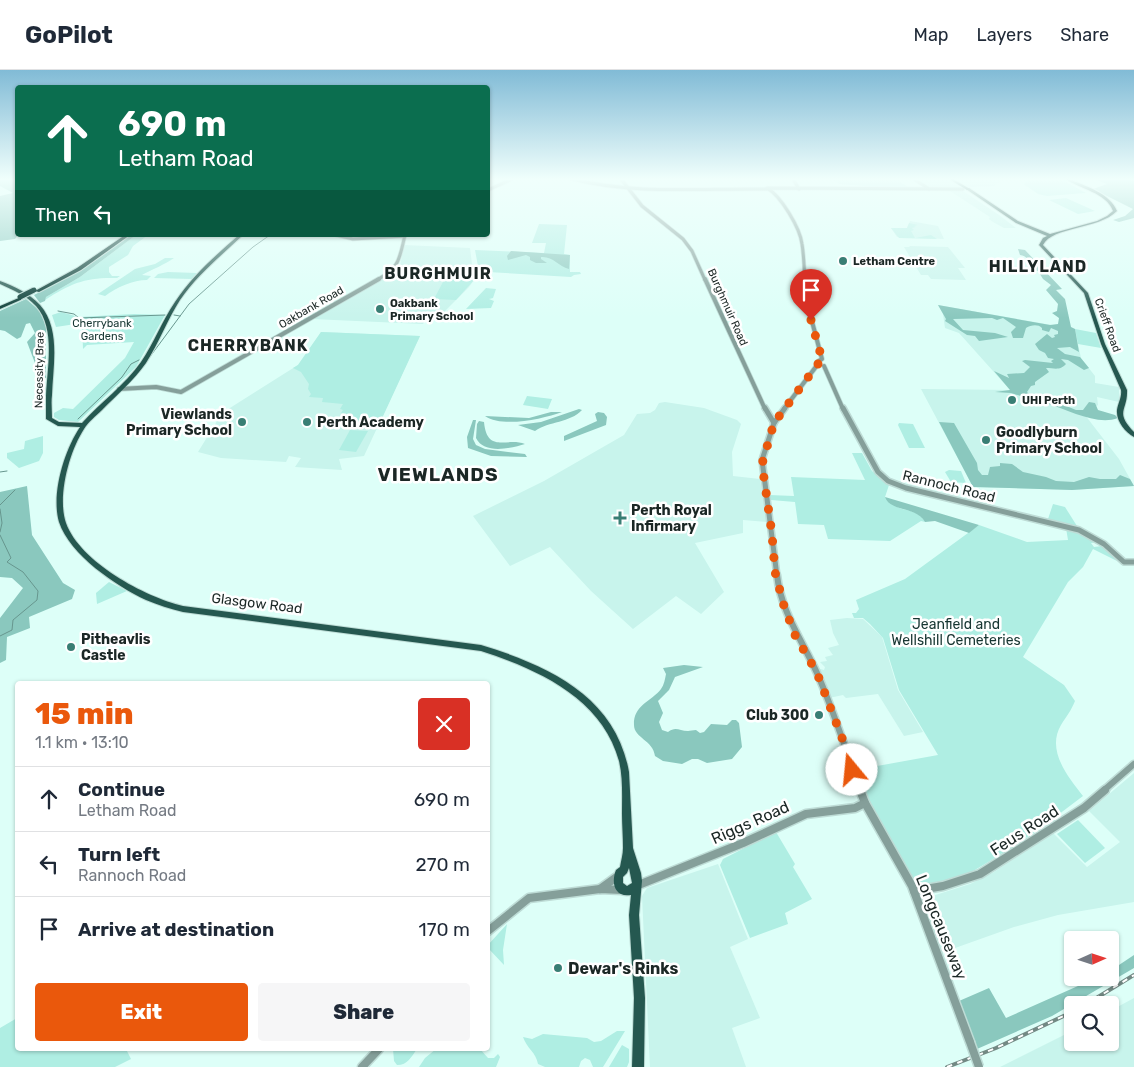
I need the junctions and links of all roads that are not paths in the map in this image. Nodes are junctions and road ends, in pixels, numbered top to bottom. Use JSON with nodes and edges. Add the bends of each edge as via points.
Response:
{"nodes":[{"id":1,"x":666,"y":226,"type":"edge"},
{"id":2,"x":796,"y":226,"type":"edge"},
{"id":3,"x":1026,"y":226,"type":"edge"},
{"id":4,"x":1083,"y":226,"type":"edge"},
{"id":5,"x":1049,"y":235,"type":"junction"},
{"id":6,"x":121,"y":237,"type":"edge"},
{"id":7,"x":125,"y":237,"type":"edge"},
{"id":8,"x":239,"y":237,"type":"edge"},
{"id":9,"x":344,"y":237,"type":"edge"},
{"id":10,"x":379,"y":237,"type":"edge"},
{"id":11,"x":404,"y":237,"type":"edge"},
{"id":12,"x":0,"y":282,"type":"edge"},
{"id":13,"x":36,"y":291,"type":"junction"},
{"id":14,"x":0,"y":307,"type":"edge"},
{"id":15,"x":821,"y":364,"type":"junction"},
{"id":16,"x":119,"y":389,"type":"junction"},
{"id":17,"x":774,"y":423,"type":"junction"},
{"id":18,"x":83,"y":425,"type":"junction"},
{"id":19,"x":1134,"y":435,"type":"edge"},
{"id":20,"x":1134,"y":562,"type":"edge"},
{"id":21,"x":1134,"y":764,"type":"edge"},
{"id":22,"x":865,"y":803,"type":"junction"},
{"id":23,"x":628,"y":848,"type":"junction"},
{"id":24,"x":621,"y":873,"type":"junction"},
{"id":25,"x":635,"y":875,"type":"junction"},
{"id":26,"x":651,"y":881,"type":"junction"},
{"id":27,"x":636,"y":887,"type":"junction"},
{"id":28,"x":600,"y":889,"type":"junction"},
{"id":29,"x":623,"y":891,"type":"junction"},
{"id":30,"x":914,"y":891,"type":"junction"},
{"id":31,"x":634,"y":914,"type":"junction"},
{"id":32,"x":490,"y":929,"type":"edge"},
{"id":33,"x":377,"y":1051,"type":"edge"},
{"id":34,"x":362,"y":1067,"type":"edge"},
{"id":35,"x":638,"y":1067,"type":"edge"},
{"id":36,"x":979,"y":1067,"type":"edge"}],
"edges":[{"from":1,"to":17,"type":"street","name":"Burghmuir Road","via":[[692,251]]},
{"from":2,"to":15,"type":"street","name":"Rannoch Road","via":[[802,242],[806,299],[821,351]]},
{"from":3,"to":5,"type":"main road"},
{"from":4,"to":5,"type":"main road"},
{"from":5,"to":19,"type":"main road","name":"Crieff Road","via":[[1042,241],[1042,247],[1088,296],[1103,344],[1124,390],[1120,418]]},
{"from":6,"to":13,"type":"highway"},
{"from":7,"to":13,"type":"highway","via":[[85,265]]},
{"from":8,"to":16,"type":"main road","name":"Glasgow Road","via":[[190,284],[143,362]]},
{"from":9,"to":10,"type":"street"},
{"from":11,"to":16,"type":"street","name":"Oakbank Road","via":[[397,266],[390,272],[179,393],[163,388]]},
{"from":12,"to":18,"type":"main road","name":"Necessity Brae","via":[[24,292],[41,306],[47,316],[51,342],[49,419],[58,424]]},
{"from":13,"to":14,"type":"highway","bridge":true},
{"from":15,"to":17,"type":"street"},
{"from":15,"to":20,"type":"street","name":"Rannoch Road","via":[[864,451],[888,481],[909,489],[1079,530],[1104,544],[1124,562]]},
{"from":16,"to":18,"type":"main road","name":"Glasgow Road"},
{"from":17,"to":22,"type":"street","name":"Longcauseway","via":[[762,464],[778,585],[792,627],[817,673]]},
{"from":18,"to":23,"type":"main road","name":"Glasgow Road","via":[[66,460],[62,518],[78,546],[106,573],[150,600],[170,607],[465,645],[513,658],[543,671],[593,709],[608,725],[618,744],[624,774]]},
{"from":21,"to":30,"type":"street","name":"Feus Road","via":[[1084,808],[980,874],[944,886]]},
{"from":22,"to":26,"type":"street","name":"Riggs Road","via":[[854,808],[806,814]]},
{"from":22,"to":30,"type":"street","name":"Longcauseway"},
{"from":23,"to":24,"type":"main road","name":"Glasgow Road"},
{"from":23,"to":25,"type":"main road","name":"Glasgow Road"},
{"from":24,"to":25,"type":"main road","via":[[630,871]]},
{"from":24,"to":28,"type":"street"},
{"from":24,"to":29,"type":"main road","name":"Glasgow Road","via":[[618,885]]},
{"from":25,"to":26,"type":"street","via":[[641,880]]},
{"from":25,"to":27,"type":"main road","name":"Glasgow Road"},
{"from":26,"to":27,"type":"street","name":"Riggs Road"},
{"from":27,"to":29,"type":"main road"},
{"from":27,"to":31,"type":"main road","name":"Glasgow Road"},
{"from":28,"to":29,"type":"street"},
{"from":28,"to":32,"type":"street","via":[[529,898]]},
{"from":29,"to":31,"type":"main road","name":"Glasgow Road"},
{"from":30,"to":36,"type":"street","name":"Longcauseway","bridge":true},
{"from":31,"to":35,"type":"main road","name":"Glasgow Road","via":[[640,1009]]},
{"from":33,"to":34,"type":"street"}]}
